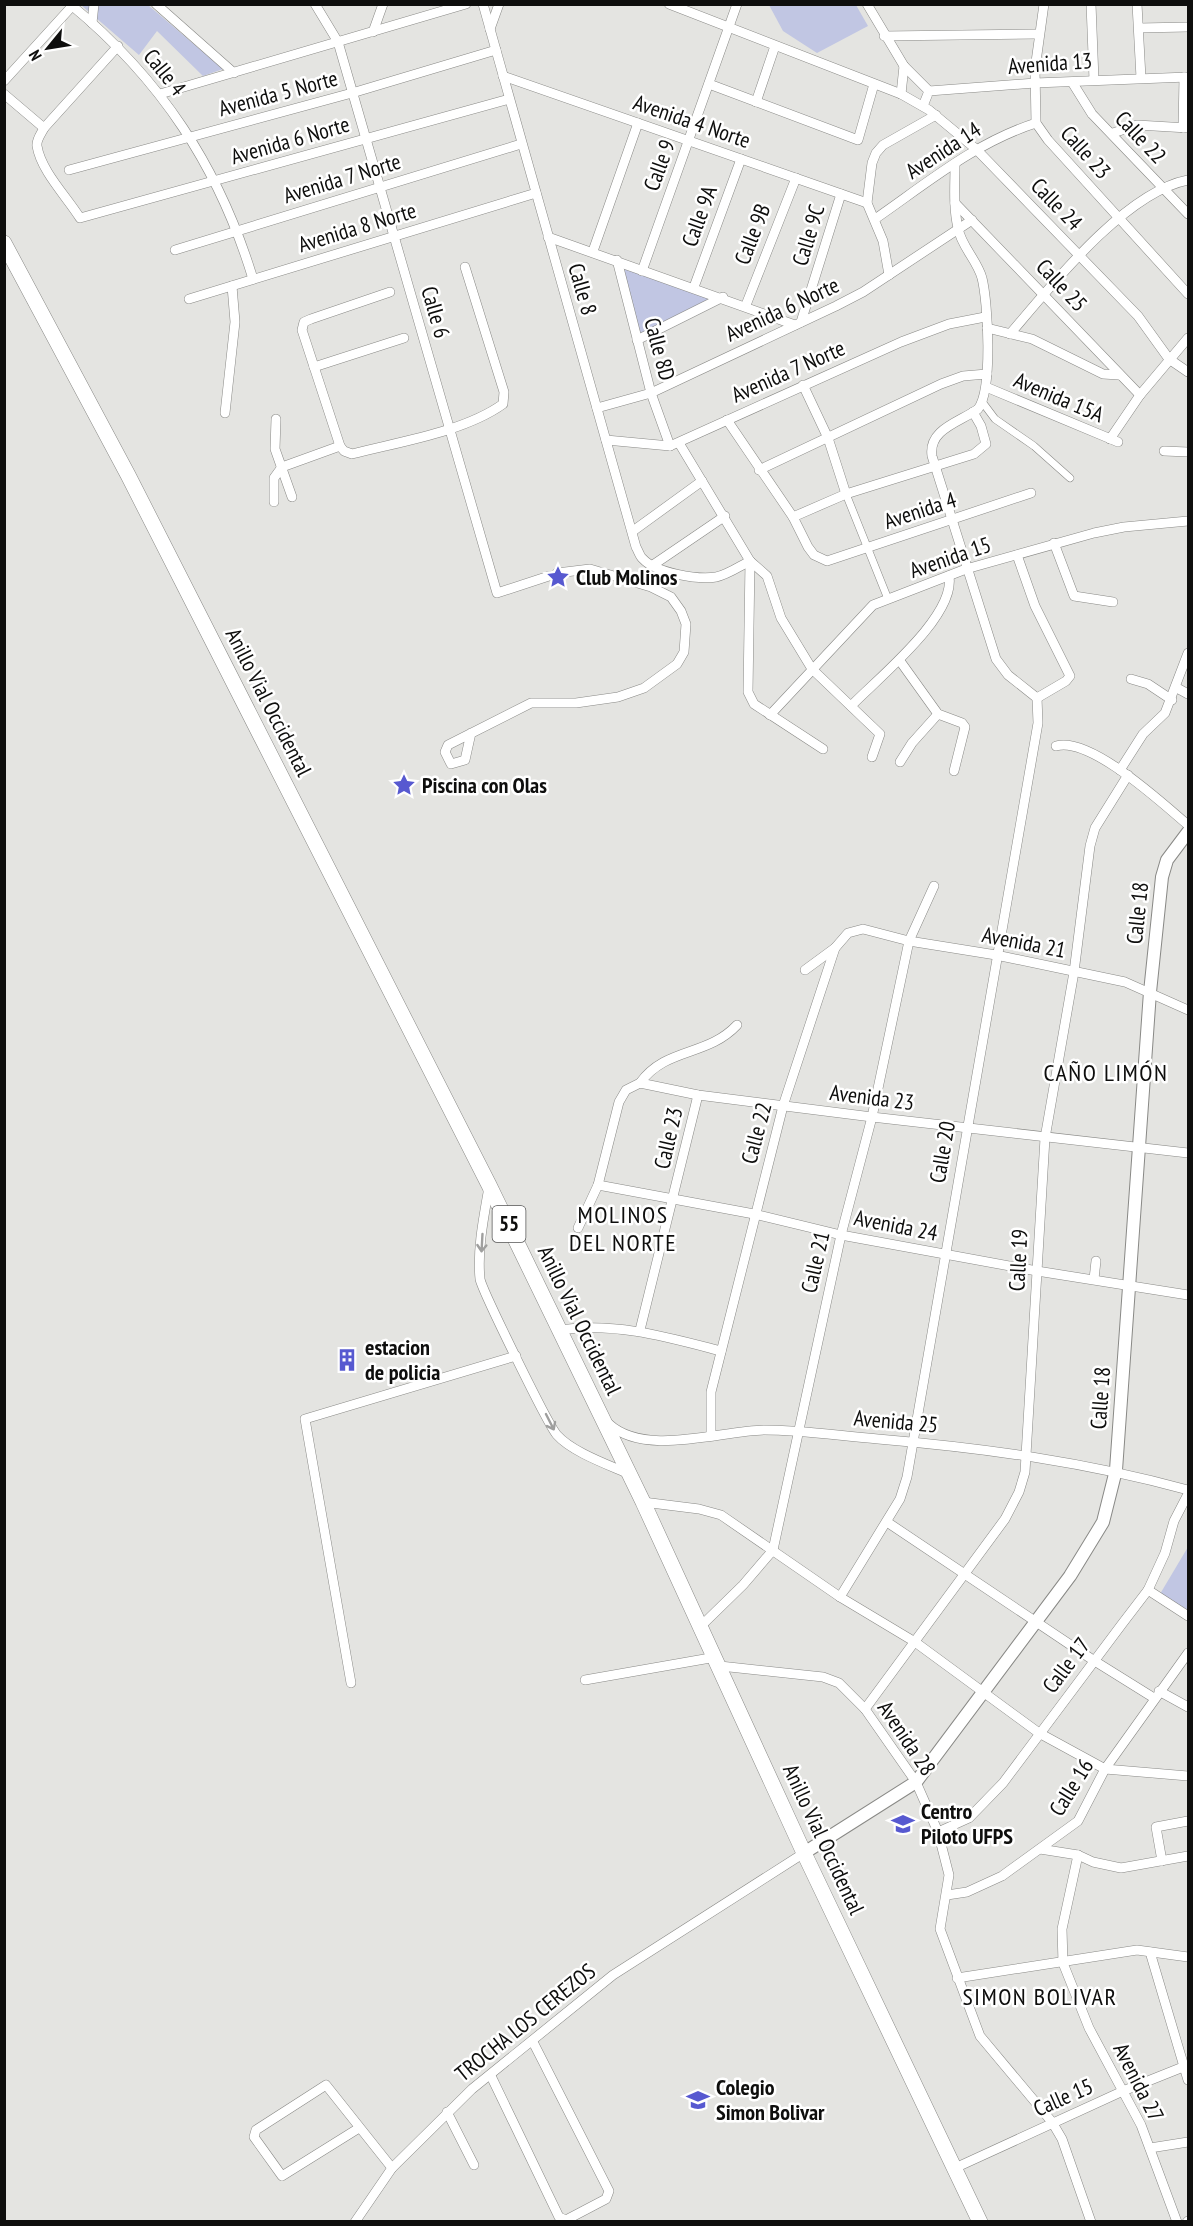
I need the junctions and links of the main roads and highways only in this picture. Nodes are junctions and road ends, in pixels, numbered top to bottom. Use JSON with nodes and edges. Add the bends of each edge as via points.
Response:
{"nodes":[{"id":1,"x":4,"y":243,"type":"edge"},
{"id":2,"x":980,"y":2222,"type":"edge"}],
"edges":[{"from":1,"to":2,"type":"highway","name":"Anillo Vial Occidental","number":"55","via":[[128,475],[489,1185],[643,1502]]}]}
